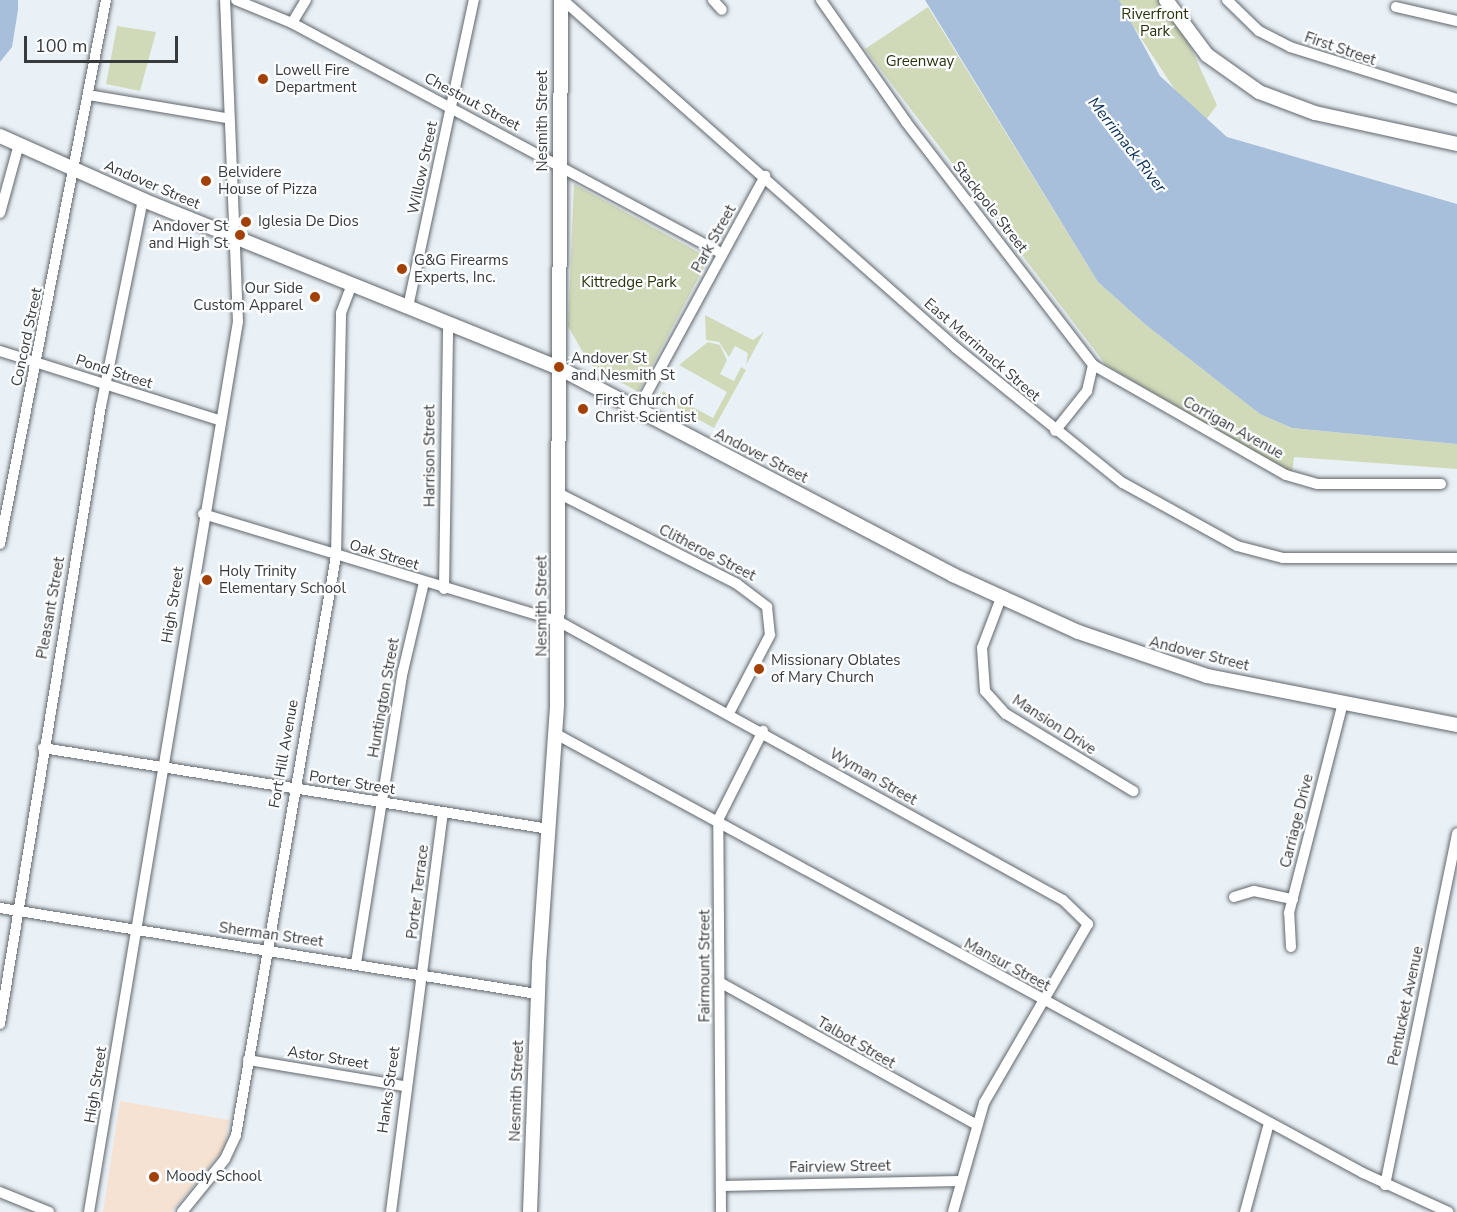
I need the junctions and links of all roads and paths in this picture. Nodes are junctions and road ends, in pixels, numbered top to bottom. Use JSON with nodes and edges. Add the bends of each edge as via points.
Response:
{"nodes":[{"id":1,"x":106,"y":0,"type":"edge"},
{"id":2,"x":225,"y":0,"type":"edge"},
{"id":3,"x":236,"y":0,"type":"edge"},
{"id":4,"x":306,"y":0,"type":"edge"},
{"id":5,"x":474,"y":0,"type":"edge"},
{"id":6,"x":562,"y":0,"type":"edge"},
{"id":7,"x":713,"y":0,"type":"edge"},
{"id":8,"x":821,"y":0,"type":"edge"},
{"id":9,"x":1166,"y":0,"type":"edge"},
{"id":10,"x":1227,"y":0,"type":"edge"},
{"id":11,"x":1396,"y":7,"type":"dead end"},
{"id":12,"x":722,"y":10,"type":"dead end"},
{"id":13,"x":1457,"y":21,"type":"edge"},
{"id":14,"x":292,"y":23,"type":"junction"},
{"id":15,"x":88,"y":95,"type":"junction"},
{"id":16,"x":1457,"y":99,"type":"edge"},
{"id":17,"x":451,"y":107,"type":"junction"},
{"id":18,"x":226,"y":118,"type":"junction"},
{"id":19,"x":0,"y":136,"type":"edge"},
{"id":20,"x":19,"y":144,"type":"junction"},
{"id":21,"x":1457,"y":144,"type":"edge"},
{"id":22,"x":560,"y":166,"type":"junction"},
{"id":23,"x":76,"y":171,"type":"junction"},
{"id":24,"x":765,"y":176,"type":"junction"},
{"id":25,"x":143,"y":200,"type":"junction"},
{"id":26,"x":0,"y":213,"type":"edge"},
{"id":27,"x":237,"y":239,"type":"junction"},
{"id":28,"x":722,"y":254,"type":"junction"},
{"id":29,"x":352,"y":284,"type":"junction"},
{"id":30,"x":408,"y":307,"type":"junction"},
{"id":31,"x":448,"y":323,"type":"junction"},
{"id":32,"x":0,"y":351,"type":"edge"},
{"id":33,"x":37,"y":363,"type":"junction"},
{"id":34,"x":1093,"y":365,"type":"junction"},
{"id":35,"x":561,"y":369,"type":"junction"},
{"id":36,"x":106,"y":385,"type":"junction"},
{"id":37,"x":637,"y":411,"type":"junction"},
{"id":38,"x":219,"y":420,"type":"junction"},
{"id":39,"x":1055,"y":431,"type":"junction"},
{"id":40,"x":1441,"y":484,"type":"dead end"},
{"id":41,"x":558,"y":493,"type":"junction"},
{"id":42,"x":203,"y":514,"type":"junction"},
{"id":43,"x":0,"y":544,"type":"edge"},
{"id":44,"x":336,"y":556,"type":"junction"},
{"id":45,"x":1457,"y":558,"type":"edge"},
{"id":46,"x":424,"y":582,"type":"junction"},
{"id":47,"x":444,"y":589,"type":"junction"},
{"id":48,"x":1001,"y":598,"type":"junction"},
{"id":49,"x":558,"y":621,"type":"junction"},
{"id":50,"x":1343,"y":703,"type":"junction"},
{"id":51,"x":729,"y":712,"type":"junction"},
{"id":52,"x":1457,"y":725,"type":"edge"},
{"id":53,"x":763,"y":731,"type":"junction"},
{"id":54,"x":556,"y":734,"type":"junction"},
{"id":55,"x":43,"y":748,"type":"junction"},
{"id":56,"x":161,"y":768,"type":"junction"},
{"id":57,"x":293,"y":789,"type":"junction"},
{"id":58,"x":1133,"y":791,"type":"dead end"},
{"id":59,"x":381,"y":802,"type":"junction"},
{"id":60,"x":443,"y":814,"type":"junction"},
{"id":61,"x":718,"y":820,"type":"junction"},
{"id":62,"x":549,"y":828,"type":"junction"},
{"id":63,"x":1457,"y":833,"type":"edge"},
{"id":64,"x":1234,"y":897,"type":"dead end"},
{"id":65,"x":1293,"y":899,"type":"junction"},
{"id":66,"x":0,"y":908,"type":"edge"},
{"id":67,"x":17,"y":911,"type":"junction"},
{"id":68,"x":135,"y":930,"type":"junction"},
{"id":69,"x":1291,"y":947,"type":"dead end"},
{"id":70,"x":267,"y":950,"type":"junction"},
{"id":71,"x":356,"y":963,"type":"junction"},
{"id":72,"x":422,"y":974,"type":"junction"},
{"id":73,"x":722,"y":983,"type":"junction"},
{"id":74,"x":537,"y":994,"type":"junction"},
{"id":75,"x":1041,"y":1000,"type":"junction"},
{"id":76,"x":0,"y":1024,"type":"edge"},
{"id":77,"x":248,"y":1060,"type":"junction"},
{"id":78,"x":404,"y":1086,"type":"junction"},
{"id":79,"x":1269,"y":1123,"type":"junction"},
{"id":80,"x":977,"y":1125,"type":"junction"},
{"id":81,"x":958,"y":1181,"type":"junction"},
{"id":82,"x":1385,"y":1185,"type":"junction"},
{"id":83,"x":722,"y":1186,"type":"junction"},
{"id":84,"x":0,"y":1192,"type":"edge"},
{"id":85,"x":49,"y":1212,"type":"edge"},
{"id":86,"x":89,"y":1212,"type":"edge"},
{"id":87,"x":182,"y":1212,"type":"edge"},
{"id":88,"x":391,"y":1212,"type":"edge"},
{"id":89,"x":530,"y":1212,"type":"edge"},
{"id":90,"x":721,"y":1212,"type":"edge"},
{"id":91,"x":953,"y":1212,"type":"edge"},
{"id":92,"x":1245,"y":1212,"type":"edge"},
{"id":93,"x":1448,"y":1212,"type":"edge"}],
"edges":[{"from":1,"to":15,"type":"street","name":"Concord Street"},
{"from":2,"to":18,"type":"street","name":"High Street"},
{"from":3,"to":14,"type":"street","name":"Chestnut Street"},
{"from":4,"to":14,"type":"street"},
{"from":5,"to":17,"type":"street","name":"Willow Street"},
{"from":6,"to":22,"type":"main road","name":"Nesmith Street"},
{"from":6,"to":24,"type":"street","name":"East Merrimack Street"},
{"from":7,"to":12,"type":"street"},
{"from":8,"to":34,"type":"street","name":"Stackpole Street","via":[[906,122]]},
{"from":9,"to":21,"type":"main road","via":[[1207,55],[1258,92],[1315,113]]},
{"from":10,"to":16,"type":"street","name":"First Street","via":[[1259,31],[1290,47]]},
{"from":11,"to":13,"type":"street"},
{"from":14,"to":17,"type":"street","name":"Chestnut Street"},
{"from":15,"to":18,"type":"street"},
{"from":15,"to":23,"type":"street","name":"Concord Street"},
{"from":17,"to":22,"type":"street","name":"Chestnut Street"},
{"from":17,"to":30,"type":"street","name":"Willow Street"},
{"from":18,"to":27,"type":"street","name":"High Street"},
{"from":19,"to":20,"type":"main road","name":"Andover Street"},
{"from":20,"to":23,"type":"main road","name":"Andover Street"},
{"from":20,"to":26,"type":"street"},
{"from":22,"to":28,"type":"street","name":"Chestnut Street"},
{"from":22,"to":35,"type":"main road","name":"Nesmith Street"},
{"from":23,"to":25,"type":"main road","name":"Andover Street"},
{"from":23,"to":33,"type":"street","name":"Concord Street"},
{"from":24,"to":28,"type":"street","name":"Park Street"},
{"from":24,"to":39,"type":"street","name":"East Merrimack Street"},
{"from":25,"to":27,"type":"main road","name":"Andover Street"},
{"from":25,"to":36,"type":"street","name":"Pleasant Street"},
{"from":27,"to":29,"type":"main road","name":"Andover Street"},
{"from":27,"to":38,"type":"street","name":"High Street","via":[[238,322]]},
{"from":28,"to":37,"type":"street","name":"Park Street"},
{"from":29,"to":30,"type":"main road","name":"Andover Street"},
{"from":29,"to":44,"type":"street","name":"Fort Hill Avenue","via":[[339,334]]},
{"from":30,"to":31,"type":"main road","name":"Andover Street"},
{"from":31,"to":35,"type":"main road","name":"Andover Street"},
{"from":31,"to":47,"type":"street","name":"Harrison Street"},
{"from":32,"to":33,"type":"street","name":"Pond Street"},
{"from":33,"to":36,"type":"street","name":"Pond Street"},
{"from":33,"to":43,"type":"street","name":"Concord Street"},
{"from":34,"to":39,"type":"street","via":[[1087,391]]},
{"from":34,"to":40,"type":"street","name":"Corrigan Avenue","via":[[1286,475],[1318,484]]},
{"from":35,"to":37,"type":"main road","name":"Andover Street"},
{"from":35,"to":41,"type":"main road","name":"Nesmith Street"},
{"from":36,"to":38,"type":"street","name":"Pond Street"},
{"from":36,"to":55,"type":"street","name":"Pleasant Street"},
{"from":37,"to":48,"type":"main road","name":"Andover Street"},
{"from":38,"to":42,"type":"street","name":"High Street"},
{"from":39,"to":45,"type":"street","name":"East Merrimack Street","via":[[1123,483],[1237,546],[1283,558]]},
{"from":41,"to":49,"type":"main road","name":"Nesmith Street"},
{"from":41,"to":51,"type":"street","name":"Clitheroe Street","via":[[737,584],[767,607],[770,635]]},
{"from":42,"to":44,"type":"street","name":"Oak Street"},
{"from":42,"to":56,"type":"street","name":"High Street"},
{"from":44,"to":46,"type":"street","name":"Oak Street"},
{"from":44,"to":57,"type":"street","name":"Fort Hill Avenue"},
{"from":46,"to":47,"type":"street","name":"Oak Street"},
{"from":46,"to":59,"type":"street","name":"Huntington Street","via":[[408,642]]},
{"from":47,"to":49,"type":"street","name":"Oak Street"},
{"from":48,"to":50,"type":"main road","name":"Andover Street","via":[[1161,663]]},
{"from":48,"to":58,"type":"street","name":"Mansion Drive","via":[[982,648],[986,691],[1006,714]]},
{"from":49,"to":51,"type":"street","name":"Wyman Street"},
{"from":49,"to":54,"type":"main road","name":"Nesmith Street"},
{"from":50,"to":52,"type":"main road","name":"Andover Street"},
{"from":50,"to":65,"type":"street","name":"Carriage Drive"},
{"from":51,"to":53,"type":"street","name":"Wyman Street"},
{"from":53,"to":61,"type":"street","name":"Fairmount Street"},
{"from":53,"to":75,"type":"street","name":"Wyman Street","via":[[1062,900],[1080,916],[1088,924]]},
{"from":54,"to":61,"type":"street","name":"Mansur Street"},
{"from":54,"to":62,"type":"main road","name":"Nesmith Street"},
{"from":55,"to":56,"type":"street","name":"Porter Street"},
{"from":55,"to":67,"type":"street","name":"Pleasant Street"},
{"from":56,"to":57,"type":"street","name":"Porter Street"},
{"from":56,"to":68,"type":"street","name":"High Street"},
{"from":57,"to":59,"type":"street","name":"Porter Street"},
{"from":57,"to":70,"type":"street","name":"Fort Hill Avenue"},
{"from":59,"to":60,"type":"street","name":"Porter Street"},
{"from":59,"to":71,"type":"street","name":"Huntington Street"},
{"from":60,"to":62,"type":"street","name":"Porter Street"},
{"from":60,"to":72,"type":"street","name":"Porter Terrace"},
{"from":61,"to":73,"type":"street","name":"Fairmount Street"},
{"from":61,"to":75,"type":"street","name":"Mansur Street"},
{"from":62,"to":74,"type":"main road","name":"Nesmith Street"},
{"from":63,"to":82,"type":"street","name":"Pentucket Avenue"},
{"from":64,"to":65,"type":"street","via":[[1254,891]]},
{"from":65,"to":69,"type":"street","name":"Carriage Drive"},
{"from":66,"to":67,"type":"street","name":"Sherman Street"},
{"from":67,"to":68,"type":"street","name":"Sherman Street"},
{"from":67,"to":76,"type":"street","name":"Pleasant Street"},
{"from":68,"to":70,"type":"street","name":"Sherman Street"},
{"from":68,"to":86,"type":"street","name":"High Street"},
{"from":70,"to":71,"type":"street","name":"Sherman Street"},
{"from":70,"to":77,"type":"street","name":"Fort Hill Avenue"},
{"from":71,"to":72,"type":"street","name":"Sherman Street"},
{"from":72,"to":74,"type":"street","name":"Sherman Street"},
{"from":72,"to":78,"type":"street","name":"Hanks Street"},
{"from":73,"to":80,"type":"street","name":"Talbot Street"},
{"from":73,"to":83,"type":"street","name":"Fairmount Street"},
{"from":74,"to":89,"type":"main road","name":"Nesmith Street"},
{"from":75,"to":79,"type":"street","name":"Mansur Street"},
{"from":75,"to":80,"type":"street","via":[[1011,1048]]},
{"from":77,"to":78,"type":"street","name":"Astor Street"},
{"from":77,"to":87,"type":"street","name":"Fort Hill Avenue","via":[[231,1149]]},
{"from":78,"to":88,"type":"street","name":"Hanks Street"},
{"from":79,"to":82,"type":"street","name":"Mansur Street"},
{"from":79,"to":92,"type":"street"},
{"from":80,"to":81,"type":"street"},
{"from":81,"to":83,"type":"street","name":"Fairview Street"},
{"from":81,"to":91,"type":"street"},
{"from":82,"to":93,"type":"street","name":"Mansur Street"},
{"from":83,"to":90,"type":"street","name":"Fairmount Street"},
{"from":84,"to":85,"type":"street"}]}
